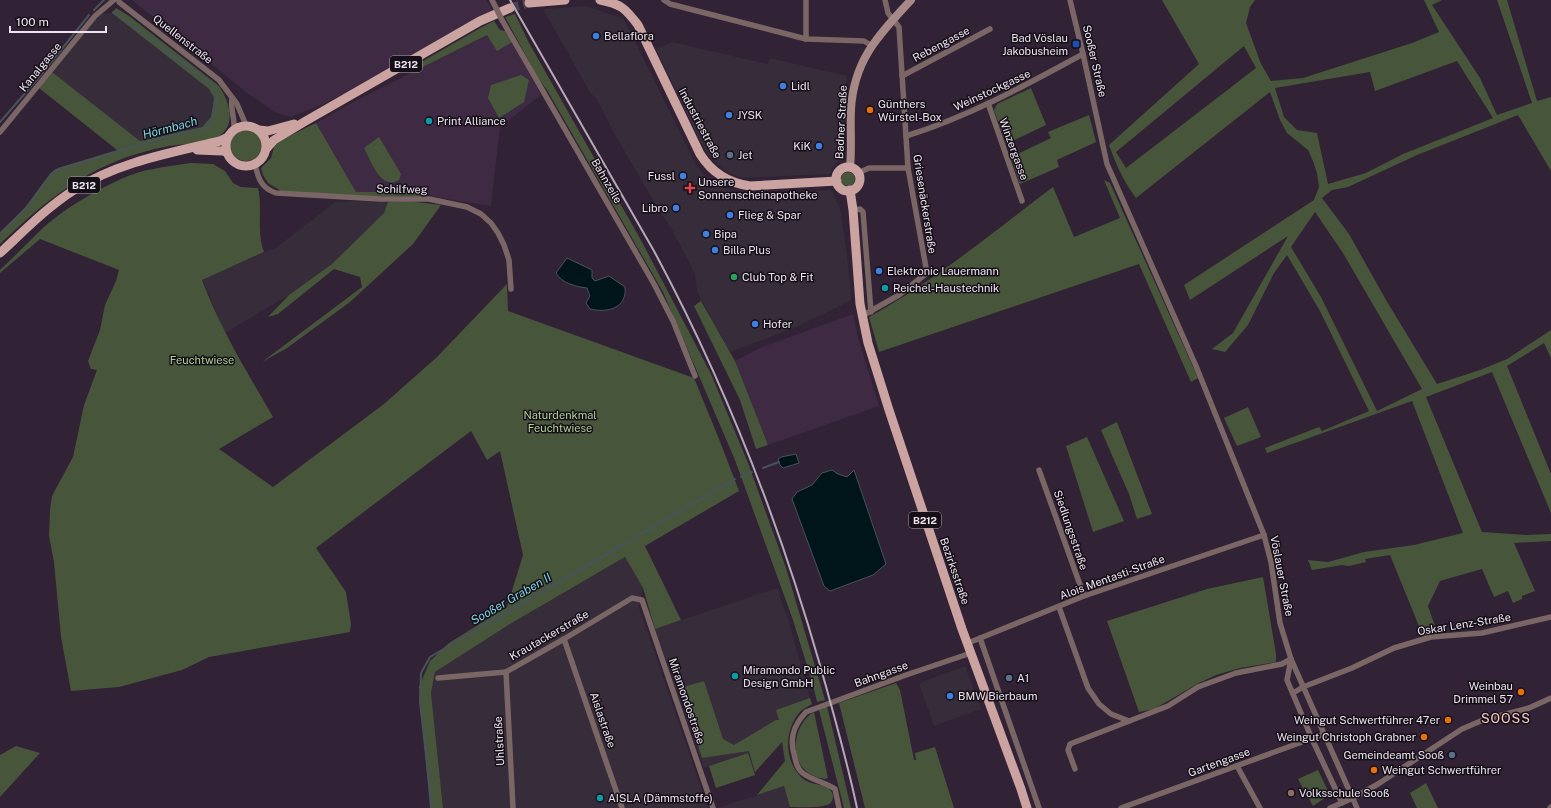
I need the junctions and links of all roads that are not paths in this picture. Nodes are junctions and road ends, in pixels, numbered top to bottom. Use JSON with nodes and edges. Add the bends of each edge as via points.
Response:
{"nodes":[{"id":1,"x":114,"y":0,"type":"edge"},
{"id":2,"x":119,"y":0,"type":"edge"},
{"id":3,"x":492,"y":0,"type":"edge"},
{"id":4,"x":564,"y":0,"type":"edge"},
{"id":5,"x":600,"y":0,"type":"edge"},
{"id":6,"x":664,"y":0,"type":"edge"},
{"id":7,"x":806,"y":0,"type":"edge"},
{"id":8,"x":885,"y":0,"type":"edge"},
{"id":9,"x":911,"y":0,"type":"edge"},
{"id":10,"x":1070,"y":0,"type":"edge"},
{"id":11,"x":614,"y":1,"type":"edge"},
{"id":12,"x":529,"y":4,"type":"dead end"},
{"id":13,"x":510,"y":8,"type":"tunnel mouth"},
{"id":14,"x":893,"y":20,"type":"junction"},
{"id":15,"x":990,"y":29,"type":"dead end"},
{"id":16,"x":806,"y":39,"type":"junction"},
{"id":17,"x":872,"y":46,"type":"junction"},
{"id":18,"x":1084,"y":54,"type":"junction"},
{"id":19,"x":902,"y":76,"type":"junction"},
{"id":20,"x":232,"y":98,"type":"junction"},
{"id":21,"x":988,"y":103,"type":"junction"},
{"id":22,"x":304,"y":122,"type":"junction"},
{"id":23,"x":246,"y":125,"type":"junction"},
{"id":24,"x":234,"y":129,"type":"junction"},
{"id":25,"x":260,"y":130,"type":"junction"},
{"id":26,"x":0,"y":132,"type":"edge"},
{"id":27,"x":906,"y":136,"type":"junction"},
{"id":28,"x":226,"y":138,"type":"junction"},
{"id":29,"x":266,"y":148,"type":"junction"},
{"id":30,"x":186,"y":150,"type":"junction"},
{"id":31,"x":226,"y":152,"type":"junction"},
{"id":32,"x":255,"y":164,"type":"junction"},
{"id":33,"x":850,"y":167,"type":"junction"},
{"id":34,"x":908,"y":168,"type":"junction"},
{"id":35,"x":858,"y":173,"type":"junction"},
{"id":36,"x":837,"y":181,"type":"junction"},
{"id":37,"x":850,"y":190,"type":"junction"},
{"id":38,"x":1022,"y":201,"type":"dead end"},
{"id":39,"x":853,"y":210,"type":"junction"},
{"id":40,"x":0,"y":253,"type":"edge"},
{"id":41,"x":510,"y":289,"type":"dead end"},
{"id":42,"x":871,"y":312,"type":"junction"},
{"id":43,"x":862,"y":316,"type":"junction"},
{"id":44,"x":695,"y":376,"type":"dead end"},
{"id":45,"x":1232,"y":453,"type":"joint"},
{"id":46,"x":1040,"y":470,"type":"dead end"},
{"id":47,"x":1264,"y":535,"type":"junction"},
{"id":48,"x":1084,"y":596,"type":"junction"},
{"id":49,"x":642,"y":600,"type":"joint"},
{"id":50,"x":1059,"y":606,"type":"junction"},
{"id":51,"x":1551,"y":618,"type":"edge"},
{"id":52,"x":980,"y":638,"type":"junction"},
{"id":53,"x":564,"y":639,"type":"junction"},
{"id":54,"x":968,"y":643,"type":"junction"},
{"id":55,"x":971,"y":653,"type":"junction"},
{"id":56,"x":1291,"y":659,"type":"junction"},
{"id":57,"x":506,"y":672,"type":"junction"},
{"id":58,"x":438,"y":678,"type":"dead end"},
{"id":59,"x":1303,"y":687,"type":"junction"},
{"id":60,"x":1293,"y":693,"type":"junction"},
{"id":61,"x":1551,"y":698,"type":"edge"},
{"id":62,"x":1129,"y":721,"type":"junction"},
{"id":63,"x":1324,"y":734,"type":"junction"},
{"id":64,"x":1312,"y":739,"type":"junction"},
{"id":65,"x":1237,"y":766,"type":"junction"},
{"id":66,"x":1075,"y":769,"type":"dead end"},
{"id":67,"x":1353,"y":798,"type":"junction"},
{"id":68,"x":1342,"y":803,"type":"junction"},
{"id":69,"x":513,"y":808,"type":"edge"},
{"id":70,"x":622,"y":808,"type":"edge"},
{"id":71,"x":713,"y":808,"type":"edge"},
{"id":72,"x":839,"y":808,"type":"edge"},
{"id":73,"x":1027,"y":808,"type":"edge"},
{"id":74,"x":1038,"y":808,"type":"edge"},
{"id":75,"x":1121,"y":808,"type":"edge"},
{"id":76,"x":1260,"y":808,"type":"edge"},
{"id":77,"x":1330,"y":808,"type":"edge"},
{"id":78,"x":1357,"y":808,"type":"edge"}],
"edges":[{"from":1,"to":26,"type":"street","name":"Kanalgasse","via":[[95,16]]},
{"from":2,"to":20,"type":"street","name":"Quellenstraße","via":[[219,80]]},
{"from":3,"to":44,"type":"street","name":"Bahnzeile","bridge":true,"via":[[654,284],[673,321]]},
{"from":4,"to":12,"type":"main road"},
{"from":5,"to":11,"type":"main road"},
{"from":6,"to":16,"type":"street","via":[[670,4]]},
{"from":7,"to":16,"type":"street"},
{"from":8,"to":14,"type":"street","name":"Griesenäckerstraße","via":[[888,13]]},
{"from":9,"to":14,"type":"street","name":"Badner Straße"},
{"from":10,"to":18,"type":"street","name":"Sooßer Straße"},
{"from":11,"to":36,"type":"main road","name":"Industriestraße","via":[[625,9],[638,25],[700,154],[710,168],[726,180],[750,186]]},
{"from":13,"to":22,"type":"main road","number":"B212","via":[[480,21]]},
{"from":14,"to":17,"type":"street","name":"Badner Straße"},
{"from":14,"to":19,"type":"street","name":"Griesenäckerstraße","via":[[899,27]]},
{"from":15,"to":19,"type":"street","name":"Rebengasse"},
{"from":16,"to":17,"type":"street","via":[[864,41]]},
{"from":17,"to":33,"type":"street","name":"Badner Straße","via":[[855,82],[851,110]]},
{"from":18,"to":21,"type":"street","name":"Weinstockgasse"},
{"from":18,"to":45,"type":"street","name":"Sooßer Straße","via":[[1107,164]]},
{"from":19,"to":27,"type":"street","name":"Griesenäckerstraße"},
{"from":20,"to":23,"type":"street","name":"Quellenstraße"},
{"from":20,"to":24,"type":"street","name":"Quellenstraße"},
{"from":21,"to":27,"type":"street","name":"Weinstockgasse","via":[[936,127]]},
{"from":21,"to":38,"type":"street","name":"Winzergasse"},
{"from":22,"to":25,"type":"main road","number":"B212","via":[[268,131]]},
{"from":22,"to":29,"type":"main road","number":"B212","via":[[274,140]]},
{"from":23,"to":24,"type":"main road","number":"B212"},
{"from":23,"to":25,"type":"main road","number":"B212"},
{"from":24,"to":28,"type":"main road","number":"B212"},
{"from":25,"to":29,"type":"main road"},
{"from":27,"to":34,"type":"street","name":"Griesenäckerstraße"},
{"from":28,"to":30,"type":"main road","number":"B212"},
{"from":28,"to":31,"type":"main road"},
{"from":29,"to":32,"type":"main road","number":"B212","via":[[262,158]]},
{"from":30,"to":31,"type":"main road","number":"B212"},
{"from":30,"to":40,"type":"main road","number":"B212","via":[[134,162],[74,190],[48,209]]},
{"from":31,"to":32,"type":"main road","via":[[241,166]]},
{"from":32,"to":41,"type":"street","name":"Schilfweg","via":[[259,180],[266,188],[276,193],[429,199],[467,207],[481,214],[494,228],[504,245],[509,260]]},
{"from":33,"to":35,"type":"main road"},
{"from":33,"to":36,"type":"main road","via":[[840,170]]},
{"from":34,"to":35,"type":"street","via":[[869,168]]},
{"from":34,"to":42,"type":"street","name":"Griesenäckerstraße","via":[[926,273],[899,295]]},
{"from":35,"to":37,"type":"main road","via":[[859,184]]},
{"from":36,"to":37,"type":"main road","via":[[840,187]]},
{"from":37,"to":39,"type":"main road","number":"B212"},
{"from":39,"to":42,"type":"street","via":[[862,212]]},
{"from":39,"to":43,"type":"main road","number":"B212"},
{"from":42,"to":43,"type":"street"},
{"from":43,"to":54,"type":"main road","name":"Bezirksstraße","number":"B212","via":[[881,386]]},
{"from":45,"to":47,"type":"street","name":"Vöslauer Straße"},
{"from":46,"to":48,"type":"street","name":"Siedlungsstraße"},
{"from":47,"to":48,"type":"street","name":"Alois Mentasti-Straße"},
{"from":47,"to":56,"type":"street","name":"Vöslauer Straße","via":[[1271,562],[1280,623]]},
{"from":48,"to":50,"type":"street","name":"Alois Mentasti-Straße"},
{"from":49,"to":53,"type":"street","name":"Krautackerstraße","via":[[632,598]]},
{"from":49,"to":71,"type":"street","name":"Miramondostraße"},
{"from":50,"to":52,"type":"street","name":"Alois Mentasti-Straße"},
{"from":50,"to":62,"type":"street","via":[[1088,688],[1099,704],[1111,714]]},
{"from":51,"to":59,"type":"street","name":"Oskar Lenz-Straße","via":[[1482,633],[1431,637],[1394,648]]},
{"from":52,"to":54,"type":"street","name":"Alois Mentasti-Straße"},
{"from":52,"to":74,"type":"street"},
{"from":53,"to":57,"type":"street","name":"Krautackerstraße"},
{"from":53,"to":70,"type":"street","name":"Aislastraße"},
{"from":54,"to":55,"type":"main road","name":"Bezirksstraße","number":"B212"},
{"from":55,"to":72,"type":"street","name":"Bahngasse","via":[[806,712],[798,720],[792,739],[796,762],[802,773],[835,789]]},
{"from":55,"to":73,"type":"main road","name":"Bezirksstraße","number":"B212"},
{"from":56,"to":59,"type":"street","name":"Vöslauer Straße"},
{"from":56,"to":60,"type":"street","name":"Vöslauer Straße","via":[[1287,680]]},
{"from":56,"to":62,"type":"street","via":[[1282,664],[1236,673],[1198,687],[1168,706]]},
{"from":57,"to":58,"type":"street","name":"Krautackerstraße"},
{"from":57,"to":69,"type":"street","name":"Uhlstraße"},
{"from":59,"to":60,"type":"street","name":"Oskar Lenz-Straße"},
{"from":59,"to":63,"type":"street","name":"Vöslauer Straße"},
{"from":60,"to":64,"type":"street","name":"Vöslauer Straße"},
{"from":61,"to":67,"type":"street","via":[[1529,708],[1483,720],[1462,729]]},
{"from":62,"to":66,"type":"street","via":[[1070,744],[1068,750]]},
{"from":63,"to":64,"type":"street","name":"Gartengasse"},
{"from":63,"to":67,"type":"street","name":"Vöslauer Straße"},
{"from":64,"to":65,"type":"street","name":"Gartengasse"},
{"from":64,"to":68,"type":"street","name":"Vöslauer Straße"},
{"from":65,"to":75,"type":"street","name":"Gartengasse"},
{"from":65,"to":76,"type":"street"},
{"from":67,"to":68,"type":"street"},
{"from":67,"to":78,"type":"street","name":"Vöslauer Straße"},
{"from":68,"to":77,"type":"street"}]}
